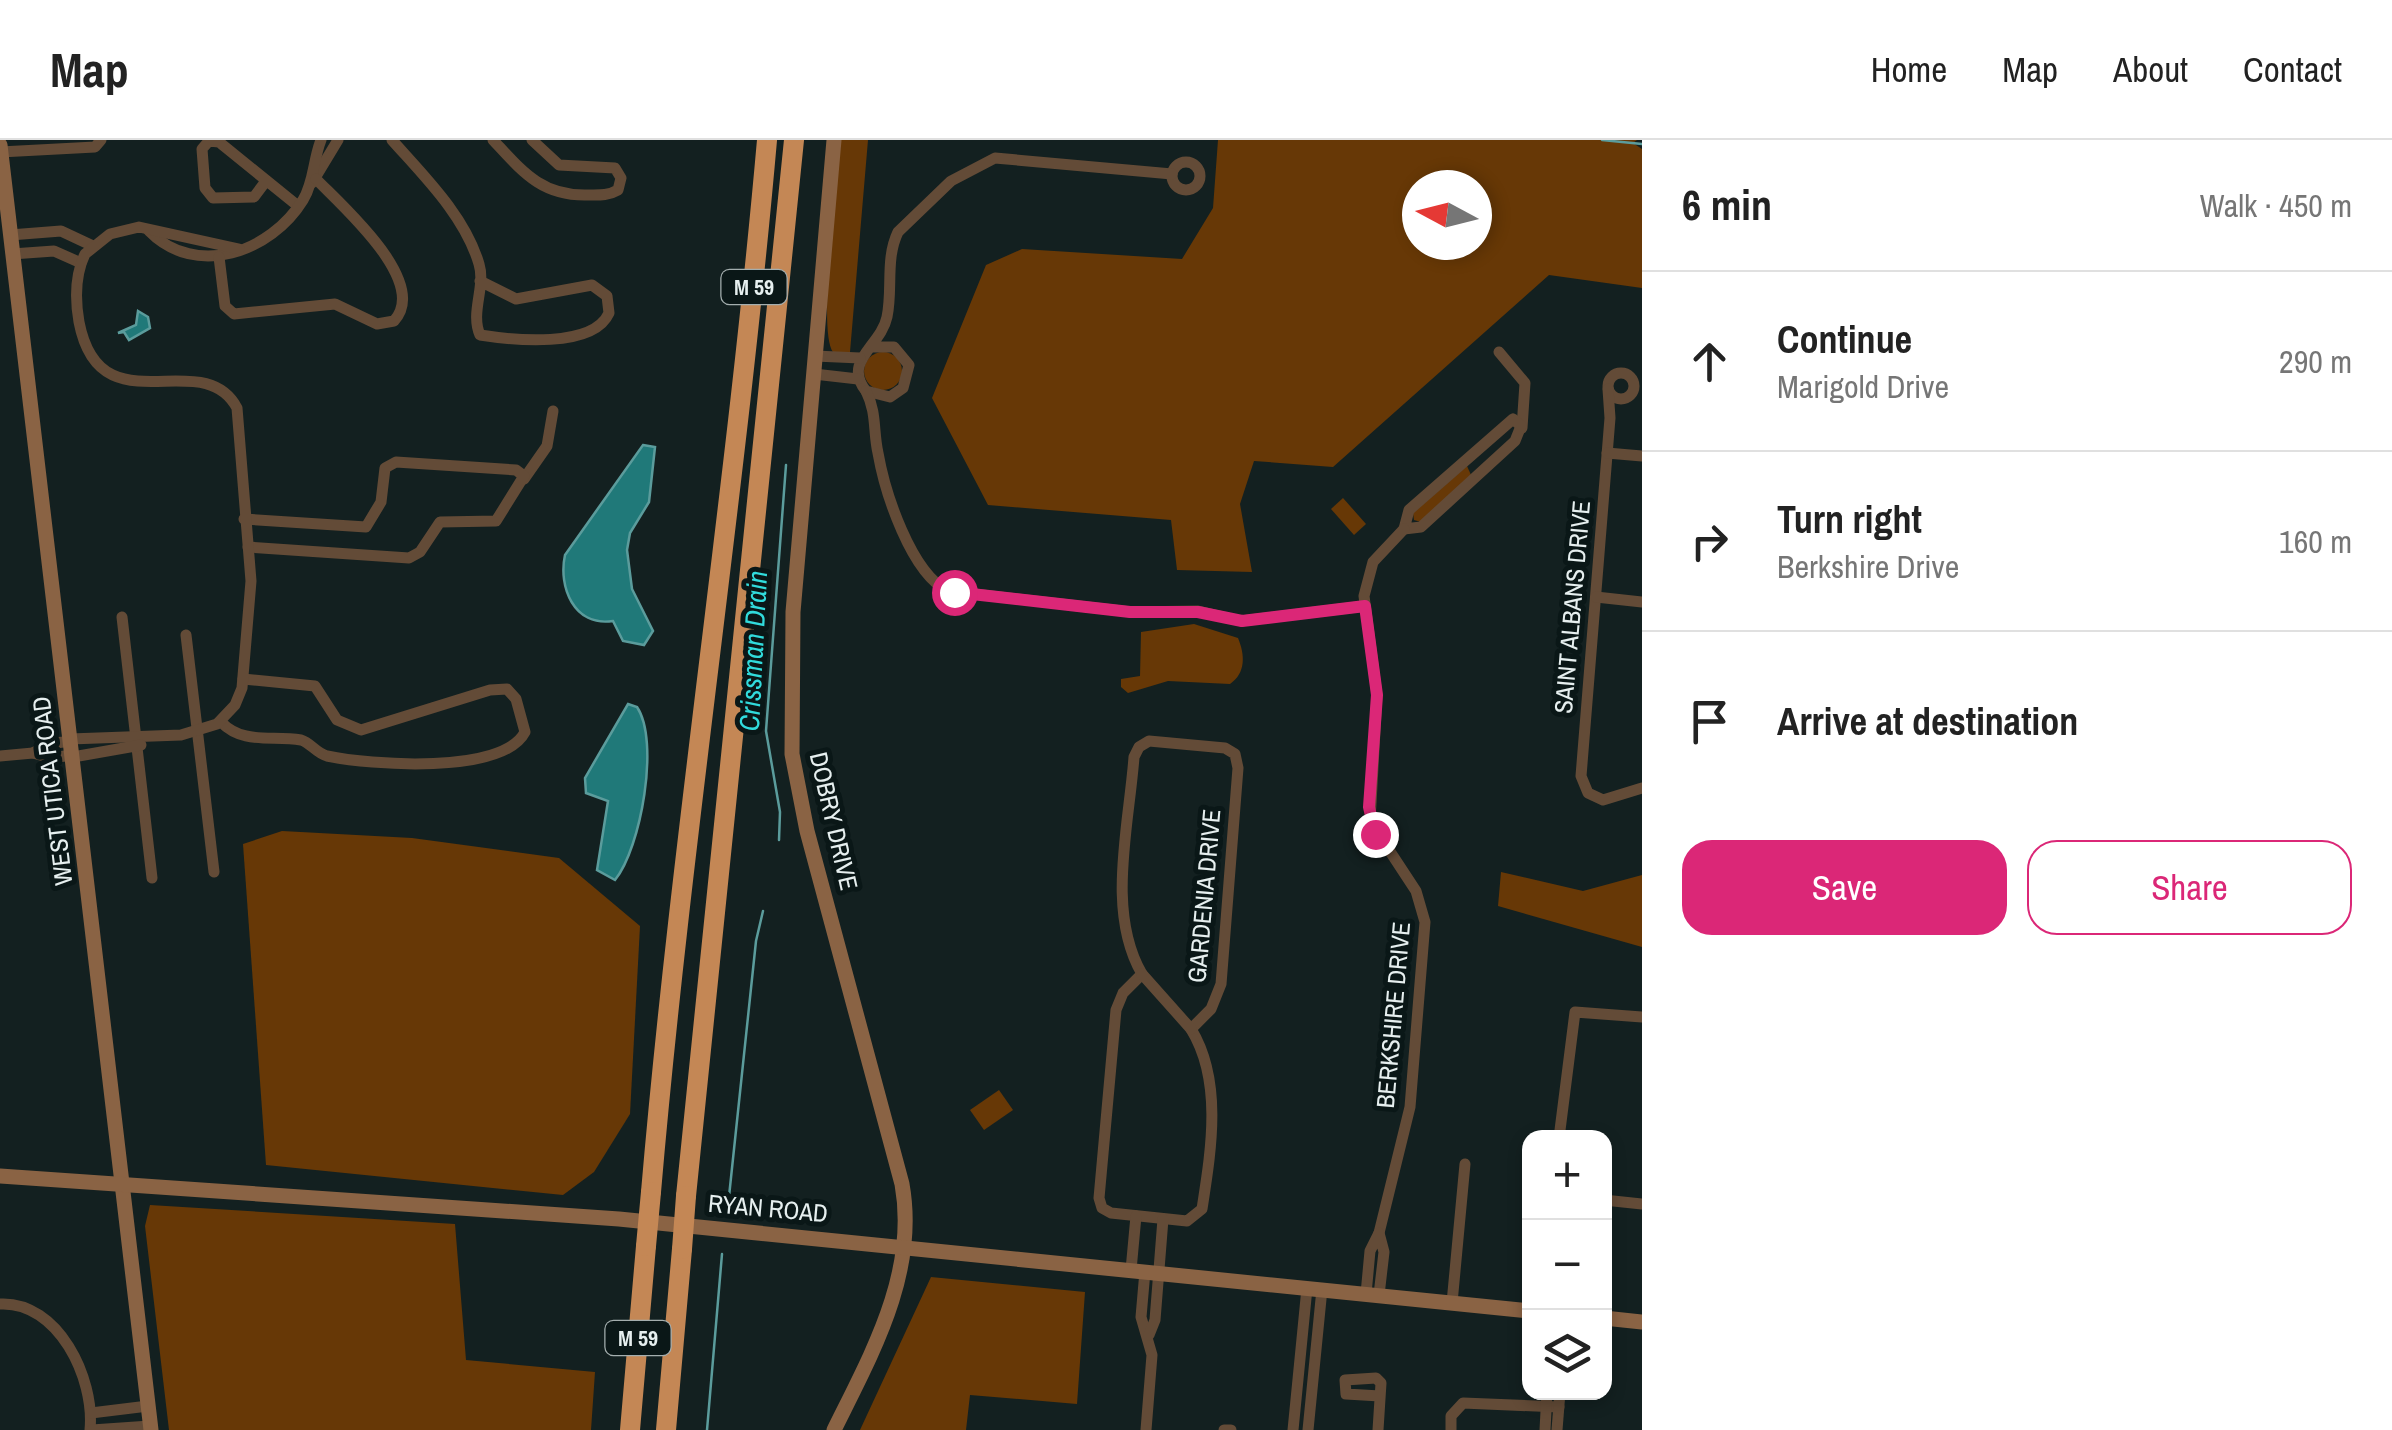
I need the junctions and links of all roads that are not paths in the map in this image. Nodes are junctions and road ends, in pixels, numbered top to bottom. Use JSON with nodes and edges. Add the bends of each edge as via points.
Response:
{"nodes":[{"id":1,"x":101,"y":140,"type":"edge"},
{"id":2,"x":321,"y":140,"type":"edge"},
{"id":3,"x":338,"y":140,"type":"edge"},
{"id":4,"x":392,"y":140,"type":"edge"},
{"id":5,"x":493,"y":140,"type":"edge"},
{"id":6,"x":532,"y":140,"type":"edge"},
{"id":7,"x":766,"y":140,"type":"edge"},
{"id":8,"x":794,"y":140,"type":"edge"},
{"id":9,"x":834,"y":140,"type":"edge"},
{"id":10,"x":0,"y":149,"type":"edge"},
{"id":11,"x":1172,"y":174,"type":"dead end"},
{"id":12,"x":266,"y":181,"type":"junction"},
{"id":13,"x":313,"y":183,"type":"junction"},
{"id":14,"x":298,"y":206,"type":"junction"},
{"id":15,"x":148,"y":230,"type":"junction"},
{"id":16,"x":7,"y":236,"type":"edge"},
{"id":17,"x":93,"y":246,"type":"junction"},
{"id":18,"x":240,"y":249,"type":"junction"},
{"id":19,"x":8,"y":257,"type":"edge"},
{"id":20,"x":219,"y":257,"type":"junction"},
{"id":21,"x":81,"y":262,"type":"junction"},
{"id":22,"x":480,"y":281,"type":"junction"},
{"id":23,"x":887,"y":318,"type":"junction"},
{"id":24,"x":872,"y":347,"type":"junction"},
{"id":25,"x":894,"y":347,"type":"junction"},
{"id":26,"x":1499,"y":352,"type":"dead end"},
{"id":27,"x":816,"y":356,"type":"junction"},
{"id":28,"x":860,"y":358,"type":"junction"},
{"id":29,"x":814,"y":374,"type":"junction"},
{"id":30,"x":858,"y":379,"type":"junction"},
{"id":31,"x":1608,"y":388,"type":"junction"},
{"id":32,"x":866,"y":391,"type":"junction"},
{"id":33,"x":890,"y":397,"type":"junction"},
{"id":34,"x":1624,"y":399,"type":"junction"},
{"id":35,"x":1524,"y":405,"type":"junction"},
{"id":36,"x":553,"y":411,"type":"dead end"},
{"id":37,"x":1610,"y":418,"type":"junction"},
{"id":38,"x":1511,"y":419,"type":"junction"},
{"id":39,"x":877,"y":422,"type":"junction"},
{"id":40,"x":1521,"y":431,"type":"junction"},
{"id":41,"x":1607,"y":453,"type":"junction"},
{"id":42,"x":1642,"y":456,"type":"edge"},
{"id":43,"x":524,"y":478,"type":"junction"},
{"id":44,"x":244,"y":519,"type":"junction"},
{"id":45,"x":1404,"y":529,"type":"junction"},
{"id":46,"x":248,"y":547,"type":"junction"},
{"id":47,"x":1596,"y":597,"type":"junction"},
{"id":48,"x":1642,"y":601,"type":"edge"},
{"id":49,"x":1365,"y":606,"type":"junction"},
{"id":50,"x":122,"y":617,"type":"dead end"},
{"id":51,"x":186,"y":635,"type":"dead end"},
{"id":52,"x":243,"y":679,"type":"junction"},
{"id":53,"x":220,"y":722,"type":"junction"},
{"id":54,"x":198,"y":732,"type":"junction"},
{"id":55,"x":141,"y":740,"type":"junction"},
{"id":56,"x":71,"y":748,"type":"junction"},
{"id":57,"x":0,"y":756,"type":"edge"},
{"id":58,"x":1642,"y":788,"type":"edge"},
{"id":59,"x":214,"y":872,"type":"dead end"},
{"id":60,"x":152,"y":878,"type":"dead end"},
{"id":61,"x":1142,"y":974,"type":"junction"},
{"id":62,"x":1642,"y":1017,"type":"edge"},
{"id":63,"x":1190,"y":1030,"type":"junction"},
{"id":64,"x":1559,"y":1130,"type":"edge"},
{"id":65,"x":1465,"y":1164,"type":"dead end"},
{"id":66,"x":0,"y":1176,"type":"edge"},
{"id":67,"x":122,"y":1184,"type":"junction"},
{"id":68,"x":1612,"y":1201,"type":"edge"},
{"id":69,"x":1642,"y":1204,"type":"edge"},
{"id":70,"x":1150,"y":1217,"type":"junction"},
{"id":71,"x":904,"y":1246,"type":"junction"},
{"id":72,"x":1145,"y":1271,"type":"junction"},
{"id":73,"x":1314,"y":1288,"type":"junction"},
{"id":74,"x":1372,"y":1295,"type":"junction"},
{"id":75,"x":1452,"y":1303,"type":"junction"},
{"id":76,"x":0,"y":1304,"type":"edge"},
{"id":77,"x":1522,"y":1310,"type":"edge"},
{"id":78,"x":1612,"y":1319,"type":"edge"},
{"id":79,"x":1642,"y":1322,"type":"edge"},
{"id":80,"x":1380,"y":1396,"type":"dead end"},
{"id":81,"x":1551,"y":1402,"type":"edge"},
{"id":82,"x":148,"y":1406,"type":"junction"},
{"id":83,"x":91,"y":1413,"type":"junction"},
{"id":84,"x":150,"y":1428,"type":"edge"},
{"id":85,"x":91,"y":1430,"type":"edge"},
{"id":86,"x":630,"y":1430,"type":"edge"},
{"id":87,"x":666,"y":1430,"type":"edge"},
{"id":88,"x":834,"y":1430,"type":"edge"},
{"id":89,"x":1146,"y":1430,"type":"edge"},
{"id":90,"x":1292,"y":1430,"type":"edge"},
{"id":91,"x":1308,"y":1430,"type":"edge"},
{"id":92,"x":1378,"y":1430,"type":"edge"},
{"id":93,"x":1450,"y":1430,"type":"edge"},
{"id":94,"x":1544,"y":1430,"type":"edge"},
{"id":95,"x":1558,"y":1430,"type":"edge"}],
"edges":[{"from":1,"to":10,"type":"street","via":[[95,147]]},
{"from":2,"to":13,"type":"street"},
{"from":3,"to":13,"type":"street"},
{"from":4,"to":22,"type":"street","via":[[455,216],[480,264]]},
{"from":5,"to":6,"type":"street","via":[[548,191],[566,196],[618,190],[615,168],[559,165]]},
{"from":7,"to":86,"type":"highway","number":"M 59","bridge":true,"via":[[743,398],[672,951]]},
{"from":8,"to":87,"type":"highway","number":"M 59","bridge":true},
{"from":9,"to":27,"type":"street","name":"DOBRY DRIVE"},
{"from":10,"to":16,"type":"street","name":"WEST UTICA ROAD"},
{"from":11,"to":23,"type":"street","via":[[995,158],[972,167],[898,232]]},
{"from":12,"to":12,"type":"street","via":[[218,142],[202,149],[206,188],[216,199],[254,197]]},
{"from":12,"to":14,"type":"street"},
{"from":13,"to":14,"type":"street"},
{"from":13,"to":20,"type":"street","via":[[392,262],[402,301],[394,321],[377,324],[335,304],[234,314],[225,306]]},
{"from":14,"to":18,"type":"street","via":[[276,231]]},
{"from":15,"to":17,"type":"street","via":[[124,228]]},
{"from":15,"to":18,"type":"street"},
{"from":15,"to":20,"type":"street","via":[[176,250]]},
{"from":16,"to":17,"type":"street","via":[[61,231]]},
{"from":16,"to":19,"type":"street","name":"WEST UTICA ROAD"},
{"from":17,"to":21,"type":"street"},
{"from":18,"to":20,"type":"street"},
{"from":19,"to":21,"type":"street","via":[[54,251]]},
{"from":19,"to":56,"type":"street","name":"WEST UTICA ROAD"},
{"from":21,"to":44,"type":"street","via":[[80,325],[99,363],[144,384],[207,381],[233,400]]},
{"from":22,"to":22,"type":"street","via":[[476,322],[482,336],[568,338],[598,328],[609,313],[608,296],[592,285],[516,299]]},
{"from":23,"to":24,"type":"street"},
{"from":23,"to":25,"type":"street"},
{"from":24,"to":25,"type":"street"},
{"from":24,"to":28,"type":"street"},
{"from":25,"to":33,"type":"street","via":[[910,374]]},
{"from":26,"to":35,"type":"street","via":[[1524,380]]},
{"from":27,"to":28,"type":"street"},
{"from":27,"to":29,"type":"street","name":"DOBRY DRIVE"},
{"from":28,"to":30,"type":"street"},
{"from":29,"to":30,"type":"street"},
{"from":29,"to":71,"type":"street","name":"DOBRY DRIVE","via":[[790,668],[792,754],[902,1184]]},
{"from":30,"to":32,"type":"street"},
{"from":31,"to":34,"type":"street"},
{"from":31,"to":34,"type":"street","via":[[1616,374],[1628,375],[1634,386]]},
{"from":31,"to":37,"type":"street","name":"SAINT ALBANS DRIVE"},
{"from":32,"to":33,"type":"street"},
{"from":32,"to":39,"type":"street"},
{"from":33,"to":39,"type":"street"},
{"from":34,"to":37,"type":"street"},
{"from":35,"to":38,"type":"street","name":"BERKSHIRE DRIVE"},
{"from":35,"to":40,"type":"street"},
{"from":36,"to":43,"type":"street","via":[[547,446]]},
{"from":37,"to":41,"type":"street","name":"SAINT ALBANS DRIVE"},
{"from":38,"to":40,"type":"street"},
{"from":38,"to":45,"type":"street","name":"BERKSHIRE DRIVE","via":[[1410,510]]},
{"from":39,"to":49,"type":"street","via":[[878,456],[913,554],[930,580],[948,591],[1242,621]]},
{"from":40,"to":45,"type":"street","name":"BERKSHIRE DRIVE","via":[[1422,528]]},
{"from":41,"to":42,"type":"street"},
{"from":41,"to":47,"type":"street","name":"SAINT ALBANS DRIVE"},
{"from":43,"to":44,"type":"street","via":[[516,470],[396,462],[385,468],[381,502],[366,526]]},
{"from":43,"to":46,"type":"street","via":[[496,521],[440,522],[409,558]]},
{"from":44,"to":46,"type":"street"},
{"from":45,"to":49,"type":"street","name":"BERKSHIRE DRIVE","via":[[1368,571]]},
{"from":46,"to":52,"type":"street"},
{"from":47,"to":48,"type":"street"},
{"from":47,"to":58,"type":"street","name":"SAINT ALBANS DRIVE","via":[[1582,776],[1592,796],[1611,800]]},
{"from":49,"to":74,"type":"street","name":"BERKSHIRE DRIVE","via":[[1377,695],[1370,821],[1416,891],[1425,922],[1410,1107],[1379,1233],[1384,1252]]},
{"from":50,"to":55,"type":"street"},
{"from":51,"to":54,"type":"street"},
{"from":52,"to":53,"type":"street","via":[[235,705]]},
{"from":52,"to":53,"type":"street","via":[[316,686],[337,720],[361,730],[502,688],[516,700],[525,732],[509,750],[435,764],[324,755],[304,741],[236,734]]},
{"from":53,"to":54,"type":"street"},
{"from":54,"to":55,"type":"street"},
{"from":54,"to":59,"type":"street"},
{"from":55,"to":56,"type":"street"},
{"from":55,"to":60,"type":"street"},
{"from":56,"to":57,"type":"street","via":[[50,758]]},
{"from":56,"to":67,"type":"street","name":"WEST UTICA ROAD"},
{"from":61,"to":63,"type":"street"},
{"from":61,"to":63,"type":"street","name":"GARDENIA DRIVE","via":[[1123,919],[1139,746],[1148,741],[1225,748],[1235,754],[1238,768],[1220,984],[1212,1009]]},
{"from":61,"to":70,"type":"street","via":[[1116,1010],[1099,1198],[1106,1212]]},
{"from":62,"to":64,"type":"street","via":[[1575,1012]]},
{"from":63,"to":70,"type":"street","via":[[1212,1089],[1204,1203],[1192,1220]]},
{"from":65,"to":75,"type":"street"},
{"from":66,"to":67,"type":"street","name":"RYAN ROAD"},
{"from":67,"to":71,"type":"street","name":"RYAN ROAD"},
{"from":67,"to":82,"type":"street","name":"WEST UTICA ROAD"},
{"from":68,"to":69,"type":"street"},
{"from":70,"to":72,"type":"street"},
{"from":70,"to":72,"type":"street"},
{"from":71,"to":72,"type":"street","name":"RYAN ROAD"},
{"from":71,"to":88,"type":"street","name":"DOBRY DRIVE","via":[[887,1317]]},
{"from":72,"to":73,"type":"street","name":"RYAN ROAD"},
{"from":72,"to":89,"type":"street","via":[[1155,1320]]},
{"from":73,"to":74,"type":"street","name":"RYAN ROAD"},
{"from":73,"to":90,"type":"street"},
{"from":73,"to":91,"type":"street"},
{"from":74,"to":75,"type":"street","name":"RYAN ROAD"},
{"from":75,"to":77,"type":"street","name":"RYAN ROAD"},
{"from":76,"to":83,"type":"street","via":[[21,1303],[51,1320],[85,1382]]},
{"from":78,"to":79,"type":"street"},
{"from":80,"to":92,"type":"street"},
{"from":81,"to":93,"type":"street","via":[[1463,1403],[1451,1416]]},
{"from":81,"to":94,"type":"street"},
{"from":81,"to":95,"type":"street"},
{"from":82,"to":83,"type":"street"},
{"from":82,"to":84,"type":"street","name":"WEST UTICA ROAD"},
{"from":83,"to":85,"type":"street"},
{"from":84,"to":85,"type":"street"}]}
